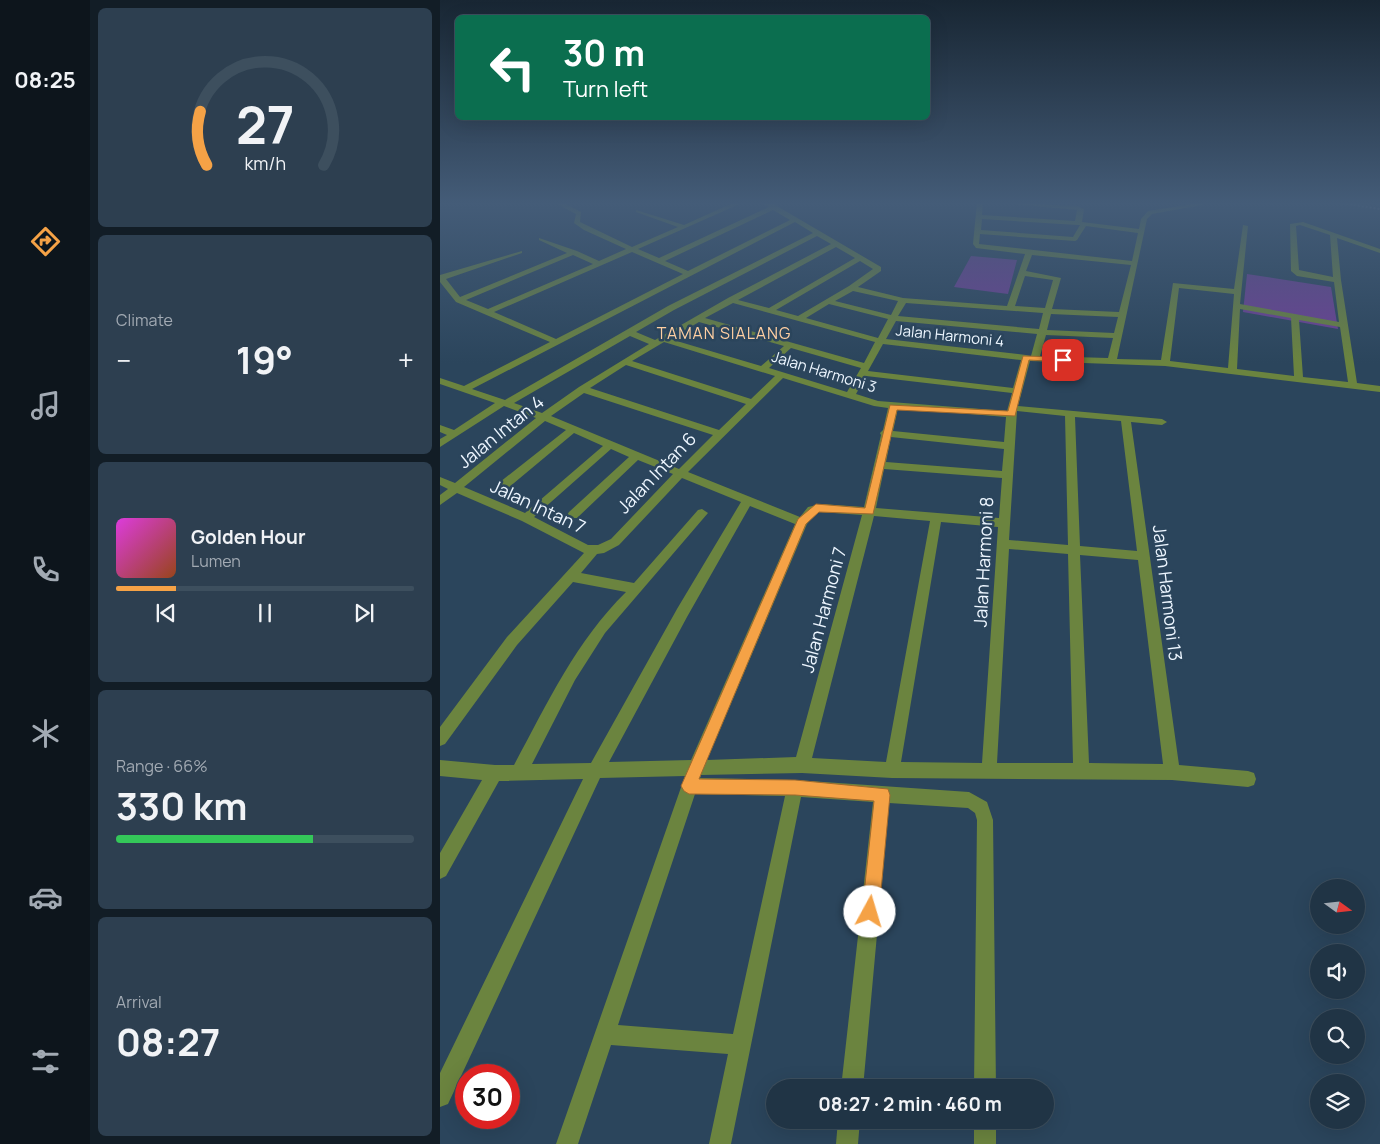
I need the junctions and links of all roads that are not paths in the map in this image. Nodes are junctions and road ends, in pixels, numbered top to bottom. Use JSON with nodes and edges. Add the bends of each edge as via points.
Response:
{"nodes":[{"id":1,"x":510,"y":255,"type":"edge"},
{"id":2,"x":567,"y":255,"type":"edge"},
{"id":3,"x":582,"y":255,"type":"edge"},
{"id":4,"x":619,"y":255,"type":"edge"},
{"id":5,"x":647,"y":255,"type":"edge"},
{"id":6,"x":671,"y":255,"type":"edge"},
{"id":7,"x":725,"y":255,"type":"edge"},
{"id":8,"x":777,"y":255,"type":"edge"},
{"id":9,"x":815,"y":255,"type":"edge"},
{"id":10,"x":855,"y":255,"type":"edge"},
{"id":11,"x":1028,"y":255,"type":"edge"},
{"id":12,"x":1067,"y":255,"type":"edge"},
{"id":13,"x":1135,"y":255,"type":"edge"},
{"id":14,"x":1242,"y":255,"type":"edge"},
{"id":15,"x":1294,"y":255,"type":"edge"},
{"id":16,"x":1335,"y":255,"type":"edge"},
{"id":17,"x":860,"y":258,"type":"junction"},
{"id":18,"x":659,"y":261,"type":"junction"},
{"id":19,"x":1133,"y":263,"type":"junction"},
{"id":20,"x":600,"y":264,"type":"junction"},
{"id":21,"x":1022,"y":273,"type":"junction"},
{"id":22,"x":688,"y":274,"type":"junction"},
{"id":23,"x":441,"y":278,"type":"edge"},
{"id":24,"x":1337,"y":280,"type":"junction"},
{"id":25,"x":852,"y":288,"type":"junction"},
{"id":26,"x":1238,"y":292,"type":"junction"},
{"id":27,"x":459,"y":300,"type":"junction"},
{"id":28,"x":731,"y":300,"type":"junction"},
{"id":29,"x":903,"y":300,"type":"junction"},
{"id":30,"x":829,"y":302,"type":"junction"},
{"id":31,"x":1236,"y":306,"type":"junction"},
{"id":32,"x":1010,"y":309,"type":"junction"},
{"id":33,"x":769,"y":311,"type":"junction"},
{"id":34,"x":1047,"y":312,"type":"junction"},
{"id":35,"x":486,"y":313,"type":"junction"},
{"id":36,"x":1122,"y":315,"type":"junction"},
{"id":37,"x":1295,"y":316,"type":"junction"},
{"id":38,"x":698,"y":318,"type":"junction"},
{"id":39,"x":892,"y":318,"type":"junction"},
{"id":40,"x":799,"y":319,"type":"junction"},
{"id":41,"x":1343,"y":325,"type":"junction"},
{"id":42,"x":628,"y":332,"type":"junction"},
{"id":43,"x":1041,"y":332,"type":"junction"},
{"id":44,"x":1118,"y":336,"type":"junction"},
{"id":45,"x":659,"y":341,"type":"junction"},
{"id":46,"x":557,"y":342,"type":"junction"},
{"id":47,"x":880,"y":342,"type":"junction"},
{"id":48,"x":789,"y":346,"type":"junction"},
{"id":49,"x":1030,"y":358,"type":"junction"},
{"id":50,"x":625,"y":362,"type":"junction"},
{"id":51,"x":1112,"y":362,"type":"junction"},
{"id":52,"x":1165,"y":363,"type":"junction"},
{"id":53,"x":763,"y":369,"type":"junction"},
{"id":54,"x":865,"y":370,"type":"junction"},
{"id":55,"x":1232,"y":371,"type":"junction"},
{"id":56,"x":782,"y":374,"type":"junction"},
{"id":57,"x":1299,"y":379,"type":"junction"},
{"id":58,"x":440,"y":381,"type":"edge"},
{"id":59,"x":1353,"y":385,"type":"junction"},
{"id":60,"x":582,"y":389,"type":"junction"},
{"id":61,"x":1380,"y":389,"type":"edge"},
{"id":62,"x":463,"y":390,"type":"junction"},
{"id":63,"x":1017,"y":391,"type":"junction"},
{"id":64,"x":850,"y":396,"type":"junction"},
{"id":65,"x":752,"y":403,"type":"junction"},
{"id":66,"x":504,"y":404,"type":"junction"},
{"id":67,"x":893,"y":407,"type":"junction"},
{"id":68,"x":1012,"y":411,"type":"junction"},
{"id":69,"x":1070,"y":413,"type":"junction"},
{"id":70,"x":544,"y":417,"type":"junction"},
{"id":71,"x":1126,"y":418,"type":"junction"},
{"id":72,"x":1162,"y":422,"type":"dead end"},
{"id":73,"x":440,"y":428,"type":"edge"},
{"id":74,"x":573,"y":429,"type":"junction"},
{"id":75,"x":885,"y":433,"type":"junction"},
{"id":76,"x":455,"y":434,"type":"junction"},
{"id":77,"x":720,"y":434,"type":"junction"},
{"id":78,"x":440,"y":444,"type":"edge"},
{"id":79,"x":610,"y":445,"type":"junction"},
{"id":80,"x":1010,"y":446,"type":"junction"},
{"id":81,"x":637,"y":455,"type":"junction"},
{"id":82,"x":879,"y":465,"type":"junction"},
{"id":83,"x":682,"y":472,"type":"junction"},
{"id":84,"x":1007,"y":475,"type":"junction"},
{"id":85,"x":440,"y":481,"type":"edge"},
{"id":86,"x":504,"y":485,"type":"dead end"},
{"id":87,"x":456,"y":488,"type":"junction"},
{"id":88,"x":748,"y":499,"type":"junction"},
{"id":89,"x":440,"y":501,"type":"edge"},
{"id":90,"x":869,"y":512,"type":"junction"},
{"id":91,"x":702,"y":513,"type":"dead end"},
{"id":92,"x":573,"y":515,"type":"dead end"},
{"id":93,"x":526,"y":518,"type":"junction"},
{"id":94,"x":936,"y":518,"type":"junction"},
{"id":95,"x":802,"y":522,"type":"junction"},
{"id":96,"x":1003,"y":523,"type":"junction"},
{"id":97,"x":620,"y":538,"type":"joint"},
{"id":98,"x":1002,"y":544,"type":"junction"},
{"id":99,"x":1075,"y":550,"type":"junction"},
{"id":100,"x":592,"y":551,"type":"junction"},
{"id":101,"x":1143,"y":556,"type":"junction"},
{"id":102,"x":570,"y":576,"type":"junction"},
{"id":103,"x":637,"y":589,"type":"junction"},
{"id":104,"x":440,"y":739,"type":"edge"},
{"id":105,"x":802,"y":765,"type":"junction"},
{"id":106,"x":696,"y":766,"type":"junction"},
{"id":107,"x":440,"y":768,"type":"edge"},
{"id":108,"x":596,"y":770,"type":"junction"},
{"id":109,"x":892,"y":770,"type":"junction"},
{"id":110,"x":1081,"y":770,"type":"junction"},
{"id":111,"x":989,"y":771,"type":"junction"},
{"id":112,"x":519,"y":772,"type":"junction"},
{"id":113,"x":1172,"y":772,"type":"junction"},
{"id":114,"x":495,"y":773,"type":"junction"},
{"id":115,"x":1248,"y":779,"type":"dead end"},
{"id":116,"x":689,"y":786,"type":"junction"},
{"id":117,"x":795,"y":788,"type":"junction"},
{"id":118,"x":882,"y":795,"type":"junction"},
{"id":119,"x":440,"y":870,"type":"edge"},
{"id":120,"x":605,"y":1034,"type":"junction"},
{"id":121,"x":741,"y":1045,"type":"junction"},
{"id":122,"x":853,"y":1079,"type":"edge"},
{"id":123,"x":985,"y":1079,"type":"edge"},
{"id":124,"x":440,"y":1096,"type":"edge"},
{"id":125,"x":848,"y":1129,"type":"edge"},
{"id":126,"x":985,"y":1129,"type":"edge"},
{"id":127,"x":567,"y":1144,"type":"edge"},
{"id":128,"x":720,"y":1144,"type":"edge"},
{"id":129,"x":847,"y":1144,"type":"edge"},
{"id":130,"x":985,"y":1144,"type":"edge"}],
"edges":[{"from":1,"to":23,"type":"street"},
{"from":2,"to":27,"type":"street"},
{"from":3,"to":20,"type":"street"},
{"from":4,"to":20,"type":"street"},
{"from":5,"to":18,"type":"street"},
{"from":6,"to":18,"type":"street"},
{"from":7,"to":22,"type":"street"},
{"from":8,"to":42,"type":"street"},
{"from":9,"to":28,"type":"street","name":"Jalan Intan 4"},
{"from":10,"to":17,"type":"street"},
{"from":11,"to":21,"type":"street"},
{"from":12,"to":19,"type":"street"},
{"from":13,"to":19,"type":"street"},
{"from":14,"to":26,"type":"street"},
{"from":15,"to":24,"type":"street","via":[[1295,271],[1300,274]]},
{"from":16,"to":24,"type":"street"},
{"from":17,"to":25,"type":"street","via":[[877,268]]},
{"from":17,"to":33,"type":"street"},
{"from":18,"to":22,"type":"street"},
{"from":19,"to":36,"type":"street"},
{"from":20,"to":35,"type":"street"},
{"from":21,"to":32,"type":"street"},
{"from":21,"to":34,"type":"street","name":"Jalan Harmoni 8","via":[[1057,278]]},
{"from":22,"to":46,"type":"street"},
{"from":23,"to":27,"type":"street"},
{"from":24,"to":41,"type":"street"},
{"from":25,"to":29,"type":"street"},
{"from":25,"to":30,"type":"street"},
{"from":26,"to":31,"type":"street"},
{"from":26,"to":52,"type":"street","via":[[1176,284]]},
{"from":27,"to":35,"type":"street"},
{"from":28,"to":33,"type":"street","name":"Jalan Harmoni 4"},
{"from":28,"to":38,"type":"street","name":"Jalan Intan 4"},
{"from":29,"to":32,"type":"street"},
{"from":29,"to":39,"type":"street"},
{"from":30,"to":39,"type":"street"},
{"from":30,"to":40,"type":"street"},
{"from":31,"to":37,"type":"street"},
{"from":31,"to":55,"type":"street"},
{"from":32,"to":34,"type":"street"},
{"from":33,"to":40,"type":"street","name":"Jalan Harmoni 4"},
{"from":34,"to":36,"type":"street"},
{"from":34,"to":43,"type":"street","name":"Jalan Harmoni 8"},
{"from":35,"to":46,"type":"street"},
{"from":36,"to":44,"type":"street"},
{"from":37,"to":41,"type":"street"},
{"from":37,"to":57,"type":"street"},
{"from":38,"to":45,"type":"street","name":"Jalan Intan 4"},
{"from":38,"to":48,"type":"street"},
{"from":39,"to":43,"type":"street"},
{"from":39,"to":47,"type":"street"},
{"from":40,"to":47,"type":"street","name":"Jalan Harmoni 4"},
{"from":41,"to":59,"type":"street"},
{"from":42,"to":45,"type":"street","name":"Jalan Harmoni 3"},
{"from":42,"to":66,"type":"street"},
{"from":43,"to":44,"type":"street"},
{"from":43,"to":49,"type":"street","name":"Jalan Harmoni 8"},
{"from":44,"to":51,"type":"street"},
{"from":45,"to":50,"type":"street","name":"Jalan Intan 4"},
{"from":45,"to":53,"type":"street","name":"Jalan Harmoni 3"},
{"from":46,"to":62,"type":"street"},
{"from":47,"to":49,"type":"street","name":"Jalan Harmoni 4"},
{"from":47,"to":54,"type":"street"},
{"from":48,"to":53,"type":"street"},
{"from":48,"to":54,"type":"street"},
{"from":49,"to":51,"type":"street","name":"Jalan Harmoni 4"},
{"from":49,"to":63,"type":"street","name":"Jalan Harmoni 8"},
{"from":50,"to":60,"type":"street","name":"Jalan Intan 4"},
{"from":50,"to":65,"type":"street"},
{"from":51,"to":52,"type":"street","name":"Jalan Harmoni 4"},
{"from":52,"to":55,"type":"street","name":"Jalan Harmoni 4"},
{"from":53,"to":56,"type":"street","name":"Jalan Harmoni 3"},
{"from":54,"to":63,"type":"street"},
{"from":54,"to":64,"type":"street"},
{"from":55,"to":57,"type":"street","name":"Jalan Harmoni 4"},
{"from":56,"to":64,"type":"street","name":"Jalan Harmoni 3"},
{"from":56,"to":65,"type":"street","name":"Jalan Intan 6"},
{"from":57,"to":59,"type":"street","name":"Jalan Harmoni 4"},
{"from":58,"to":62,"type":"street"},
{"from":59,"to":61,"type":"street","name":"Jalan Harmoni 4"},
{"from":60,"to":70,"type":"street","name":"Jalan Intan 4"},
{"from":60,"to":77,"type":"street"},
{"from":62,"to":66,"type":"street"},
{"from":63,"to":68,"type":"street","name":"Jalan Harmoni 8"},
{"from":64,"to":67,"type":"street","name":"Jalan Harmoni 3"},
{"from":65,"to":77,"type":"street","name":"Jalan Intan 6"},
{"from":66,"to":70,"type":"street"},
{"from":66,"to":76,"type":"street"},
{"from":67,"to":68,"type":"street","name":"Jalan Harmoni 3"},
{"from":67,"to":75,"type":"street","name":"Jalan Harmoni 7"},
{"from":68,"to":69,"type":"street","name":"Jalan Harmoni 3"},
{"from":68,"to":80,"type":"street","name":"Jalan Harmoni 8"},
{"from":69,"to":71,"type":"street","name":"Jalan Harmoni 3"},
{"from":69,"to":99,"type":"street"},
{"from":70,"to":74,"type":"street"},
{"from":70,"to":87,"type":"street","name":"Jalan Intan 4"},
{"from":71,"to":72,"type":"street","name":"Jalan Harmoni 3"},
{"from":71,"to":101,"type":"street","name":"Jalan Harmoni 13"},
{"from":73,"to":76,"type":"street"},
{"from":74,"to":79,"type":"street"},
{"from":74,"to":86,"type":"street"},
{"from":75,"to":80,"type":"street"},
{"from":75,"to":82,"type":"street","name":"Jalan Harmoni 7"},
{"from":76,"to":78,"type":"street"},
{"from":77,"to":83,"type":"street","name":"Jalan Intan 6"},
{"from":79,"to":81,"type":"street"},
{"from":79,"to":93,"type":"street"},
{"from":80,"to":84,"type":"street","name":"Jalan Harmoni 8"},
{"from":81,"to":83,"type":"street"},
{"from":81,"to":92,"type":"street"},
{"from":82,"to":84,"type":"street"},
{"from":82,"to":90,"type":"street","name":"Jalan Harmoni 7"},
{"from":83,"to":88,"type":"street"},
{"from":83,"to":97,"type":"street","name":"Jalan Intan 6"},
{"from":84,"to":96,"type":"street","name":"Jalan Harmoni 8"},
{"from":85,"to":87,"type":"street","name":"Jalan Intan 7"},
{"from":87,"to":89,"type":"street","name":"Jalan Intan 4"},
{"from":87,"to":93,"type":"street","name":"Jalan Intan 7"},
{"from":88,"to":95,"type":"street"},
{"from":88,"to":108,"type":"street"},
{"from":90,"to":94,"type":"street"},
{"from":90,"to":95,"type":"street","via":[[816,508]]},
{"from":90,"to":105,"type":"street","name":"Jalan Harmoni 7"},
{"from":91,"to":103,"type":"street"},
{"from":93,"to":100,"type":"street","name":"Jalan Intan 7"},
{"from":94,"to":96,"type":"street"},
{"from":94,"to":109,"type":"street"},
{"from":95,"to":106,"type":"street"},
{"from":96,"to":98,"type":"street","name":"Jalan Harmoni 8"},
{"from":97,"to":100,"type":"street","name":"Jalan Intan 7","via":[[608,547]]},
{"from":98,"to":99,"type":"street"},
{"from":98,"to":111,"type":"street","name":"Jalan Harmoni 8"},
{"from":99,"to":101,"type":"street"},
{"from":99,"to":110,"type":"street"},
{"from":100,"to":102,"type":"street"},
{"from":101,"to":113,"type":"street","name":"Jalan Harmoni 13"},
{"from":102,"to":103,"type":"street"},
{"from":102,"to":104,"type":"street","via":[[507,647]]},
{"from":103,"to":112,"type":"street","via":[[601,627],[582,655]]},
{"from":105,"to":106,"type":"street"},
{"from":105,"to":109,"type":"street"},
{"from":106,"to":108,"type":"street"},
{"from":106,"to":116,"type":"street"},
{"from":107,"to":114,"type":"street"},
{"from":108,"to":112,"type":"street"},
{"from":108,"to":124,"type":"street"},
{"from":109,"to":111,"type":"street"},
{"from":110,"to":111,"type":"street"},
{"from":110,"to":113,"type":"street"},
{"from":112,"to":114,"type":"street"},
{"from":113,"to":115,"type":"street"},
{"from":114,"to":119,"type":"street"},
{"from":116,"to":117,"type":"street"},
{"from":116,"to":120,"type":"street"},
{"from":117,"to":118,"type":"street"},
{"from":117,"to":121,"type":"street"},
{"from":118,"to":122,"type":"street"},
{"from":118,"to":123,"type":"street","via":[[969,800],[984,810]]},
{"from":120,"to":121,"type":"street"},
{"from":120,"to":127,"type":"street"},
{"from":121,"to":128,"type":"street"},
{"from":125,"to":129,"type":"street"},
{"from":126,"to":130,"type":"street"}]}
